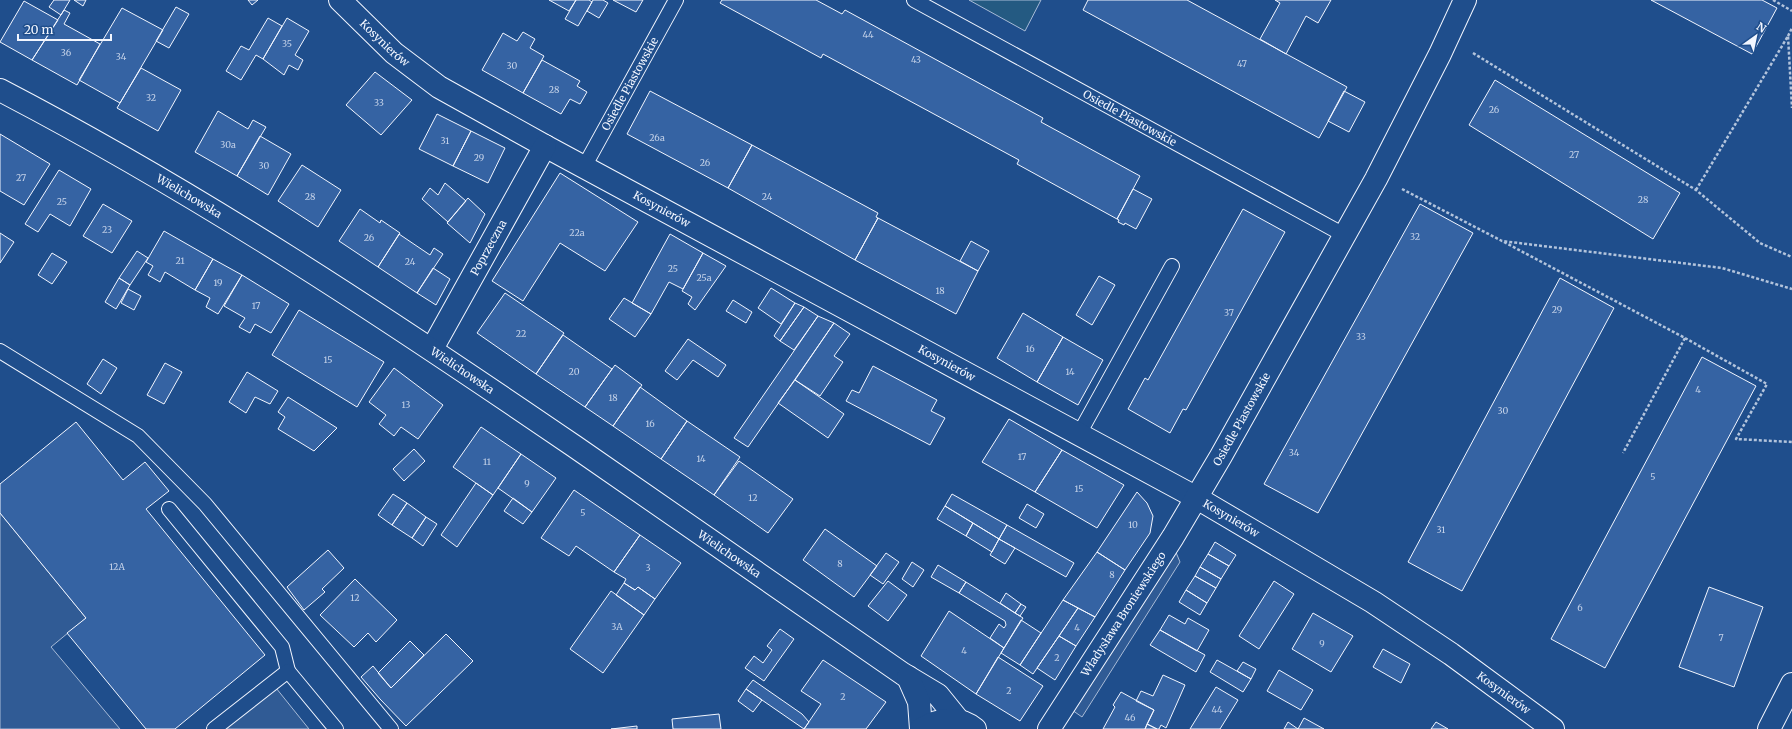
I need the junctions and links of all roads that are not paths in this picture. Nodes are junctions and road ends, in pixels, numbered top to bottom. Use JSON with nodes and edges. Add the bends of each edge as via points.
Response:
{"nodes":[{"id":1,"x":340,"y":0,"type":"edge"},
{"id":2,"x":676,"y":0,"type":"edge"},
{"id":3,"x":914,"y":0,"type":"edge"},
{"id":4,"x":1465,"y":0,"type":"edge"},
{"id":5,"x":0,"y":90,"type":"edge"},
{"id":6,"x":545,"y":146,"type":"junction"},
{"id":7,"x":584,"y":167,"type":"junction"},
{"id":8,"x":1346,"y":236,"type":"junction"},
{"id":9,"x":1172,"y":266,"type":"dead end"},
{"id":10,"x":432,"y":349,"type":"junction"},
{"id":11,"x":0,"y":351,"type":"edge"},
{"id":12,"x":1079,"y":434,"type":"junction"},
{"id":13,"x":1197,"y":498,"type":"junction"},
{"id":14,"x":169,"y":509,"type":"dead end"},
{"id":15,"x":288,"y":671,"type":"junction"},
{"id":16,"x":908,"y":677,"type":"junction"},
{"id":17,"x":1792,"y":684,"type":"edge"},
{"id":18,"x":967,"y":725,"type":"edge"},
{"id":19,"x":333,"y":728,"type":"edge"},
{"id":20,"x":214,"y":729,"type":"edge"},
{"id":21,"x":391,"y":729,"type":"edge"},
{"id":22,"x":921,"y":729,"type":"edge"},
{"id":23,"x":1049,"y":729,"type":"edge"},
{"id":24,"x":1553,"y":729,"type":"edge"},
{"id":25,"x":1769,"y":729,"type":"edge"}],
"edges":[{"from":1,"to":6,"type":"street","name":"Kosynierów","via":[[394,53],[439,87]]},
{"from":2,"to":7,"type":"lane","name":"Osiedle Piastowskie"},
{"from":3,"to":8,"type":"lane","name":"Osiedle Piastowskie"},
{"from":4,"to":8,"type":"street","name":"Osiedle Piastowskie"},
{"from":5,"to":10,"type":"street","name":"Wielichowska","via":[[55,118],[248,231]]},
{"from":6,"to":7,"type":"street","name":"Kosynierów"},
{"from":6,"to":10,"type":"street","name":"Poprzeczna"},
{"from":7,"to":12,"type":"street","name":"Kosynierów"},
{"from":8,"to":13,"type":"street","name":"Osiedle Piastowskie"},
{"from":9,"to":12,"type":"lane"},
{"from":10,"to":16,"type":"street","name":"Wielichowska"},
{"from":11,"to":21,"type":"lane","via":[[138,436],[205,504]]},
{"from":12,"to":13,"type":"street","name":"Kosynierów"},
{"from":13,"to":23,"type":"street","name":"Władysława Broniewskiego"},
{"from":13,"to":24,"type":"street","name":"Kosynierów","via":[[1373,602],[1451,654]]},
{"from":14,"to":15,"type":"lane","via":[[282,648]]},
{"from":15,"to":19,"type":"lane"},
{"from":15,"to":20,"type":"lane"},
{"from":16,"to":18,"type":"street","name":"Wielichowska","via":[[938,695]]},
{"from":16,"to":22,"type":"street","via":[[919,702]]},
{"from":17,"to":25,"type":"street"},
{"from":18,"to":22,"type":"street","via":[[946,720],[933,722]]}]}
